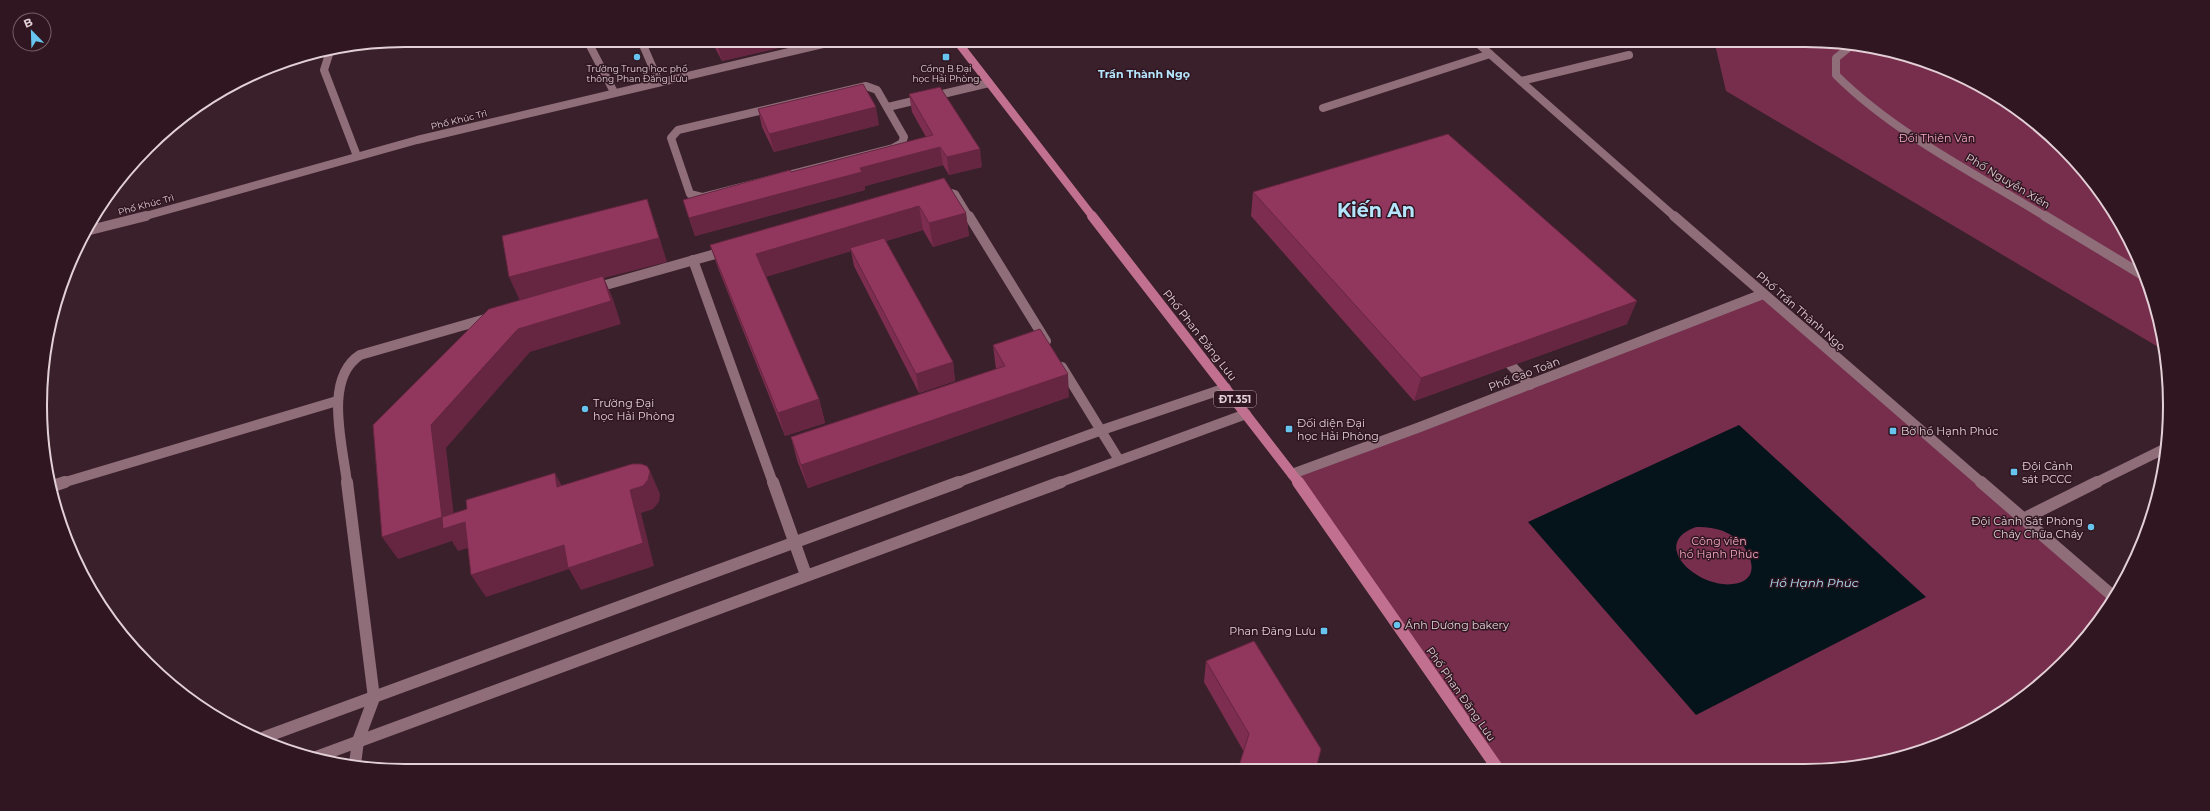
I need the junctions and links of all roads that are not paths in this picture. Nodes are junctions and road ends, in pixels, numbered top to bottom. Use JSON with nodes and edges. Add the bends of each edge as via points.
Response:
{"nodes":[{"id":1,"x":591,"y":47,"type":"edge"},
{"id":2,"x":644,"y":47,"type":"edge"},
{"id":3,"x":810,"y":47,"type":"edge"},
{"id":4,"x":961,"y":47,"type":"edge"},
{"id":5,"x":1482,"y":47,"type":"edge"},
{"id":6,"x":1846,"y":50,"type":"edge"},
{"id":7,"x":1490,"y":54,"type":"junction"},
{"id":8,"x":1629,"y":55,"type":"dead end"},
{"id":9,"x":329,"y":56,"type":"edge"},
{"id":10,"x":1521,"y":81,"type":"junction"},
{"id":11,"x":659,"y":82,"type":"junction"},
{"id":12,"x":989,"y":83,"type":"junction"},
{"id":13,"x":614,"y":92,"type":"junction"},
{"id":14,"x":888,"y":108,"type":"junction"},
{"id":15,"x":1323,"y":108,"type":"dead end"},
{"id":16,"x":357,"y":156,"type":"junction"},
{"id":17,"x":929,"y":193,"type":"edge"},
{"id":18,"x":93,"y":229,"type":"edge"},
{"id":19,"x":738,"y":247,"type":"edge"},
{"id":20,"x":693,"y":260,"type":"junction"},
{"id":21,"x":2137,"y":272,"type":"edge"},
{"id":22,"x":587,"y":290,"type":"edge"},
{"id":23,"x":1763,"y":294,"type":"junction"},
{"id":24,"x":496,"y":316,"type":"edge"},
{"id":25,"x":1514,"y":350,"type":"edge"},
{"id":26,"x":1530,"y":385,"type":"junction"},
{"id":27,"x":1226,"y":388,"type":"junction"},
{"id":28,"x":338,"y":402,"type":"junction"},
{"id":29,"x":1246,"y":414,"type":"junction"},
{"id":30,"x":1102,"y":430,"type":"junction"},
{"id":31,"x":2160,"y":451,"type":"edge"},
{"id":32,"x":1119,"y":460,"type":"junction"},
{"id":33,"x":1292,"y":474,"type":"junction"},
{"id":34,"x":56,"y":485,"type":"edge"},
{"id":35,"x":2025,"y":518,"type":"junction"},
{"id":36,"x":795,"y":544,"type":"junction"},
{"id":37,"x":806,"y":575,"type":"junction"},
{"id":38,"x":2110,"y":593,"type":"edge"},
{"id":39,"x":374,"y":698,"type":"junction"},
{"id":40,"x":267,"y":737,"type":"edge"},
{"id":41,"x":358,"y":741,"type":"junction"},
{"id":42,"x":323,"y":754,"type":"edge"},
{"id":43,"x":355,"y":760,"type":"edge"},
{"id":44,"x":1495,"y":764,"type":"edge"}],
"edges":[{"from":1,"to":13,"type":"street"},
{"from":2,"to":11,"type":"street"},
{"from":3,"to":11,"type":"street","name":"Phố Khúc Trì"},
{"from":4,"to":12,"type":"main road","name":"Phố Phan Đăng Lưu","number":"ĐT.351"},
{"from":5,"to":7,"type":"street","name":"Phố Trần Thành Ngọ"},
{"from":6,"to":21,"type":"street","name":"Phố Nguyễn Xiển","via":[[1836,58],[1836,75],[1857,96],[1928,146]]},
{"from":7,"to":10,"type":"street","name":"Phố Trần Thành Ngọ"},
{"from":7,"to":15,"type":"street"},
{"from":8,"to":10,"type":"street"},
{"from":9,"to":16,"type":"street","via":[[324,70]]},
{"from":10,"to":23,"type":"street","name":"Phố Trần Thành Ngọ"},
{"from":11,"to":13,"type":"street","name":"Phố Khúc Trì"},
{"from":12,"to":14,"type":"street"},
{"from":12,"to":27,"type":"main road","name":"Phố Phan Đăng Lưu","number":"ĐT.351"},
{"from":13,"to":16,"type":"street","name":"Phố Khúc Trì"},
{"from":14,"to":14,"type":"street","via":[[904,137],[902,143],[893,148],[702,197],[690,194],[671,138],[678,130],[866,86],[877,90]]},
{"from":16,"to":18,"type":"street","name":"Phố Khúc Trì"},
{"from":17,"to":30,"type":"street","via":[[944,189],[955,194]]},
{"from":19,"to":20,"type":"street"},
{"from":20,"to":22,"type":"street"},
{"from":20,"to":36,"type":"street"},
{"from":23,"to":26,"type":"street","name":"Phố Cao Toàn"},
{"from":23,"to":35,"type":"street","name":"Phố Trần Thành Ngọ"},
{"from":24,"to":28,"type":"street","via":[[360,354],[344,367]]},
{"from":25,"to":26,"type":"street","via":[[1498,356]]},
{"from":26,"to":33,"type":"street","name":"Phố Cao Toàn"},
{"from":27,"to":29,"type":"main road","name":"Phố Phan Đăng Lưu","number":"ĐT.351"},
{"from":27,"to":30,"type":"street"},
{"from":28,"to":34,"type":"street"},
{"from":28,"to":39,"type":"street"},
{"from":29,"to":32,"type":"street"},
{"from":29,"to":33,"type":"main road","name":"Phố Phan Đăng Lưu","number":"ĐT.351"},
{"from":30,"to":32,"type":"street"},
{"from":30,"to":36,"type":"street"},
{"from":31,"to":35,"type":"street"},
{"from":32,"to":37,"type":"street"},
{"from":33,"to":44,"type":"main road","name":"Phố Phan Đăng Lưu","number":"ĐT.351"},
{"from":35,"to":38,"type":"street","name":"Phố Trần Thành Ngọ"},
{"from":36,"to":37,"type":"street"},
{"from":36,"to":39,"type":"street"},
{"from":37,"to":41,"type":"street"},
{"from":39,"to":40,"type":"street"},
{"from":39,"to":41,"type":"street"},
{"from":41,"to":42,"type":"street"},
{"from":41,"to":43,"type":"street"}]}
